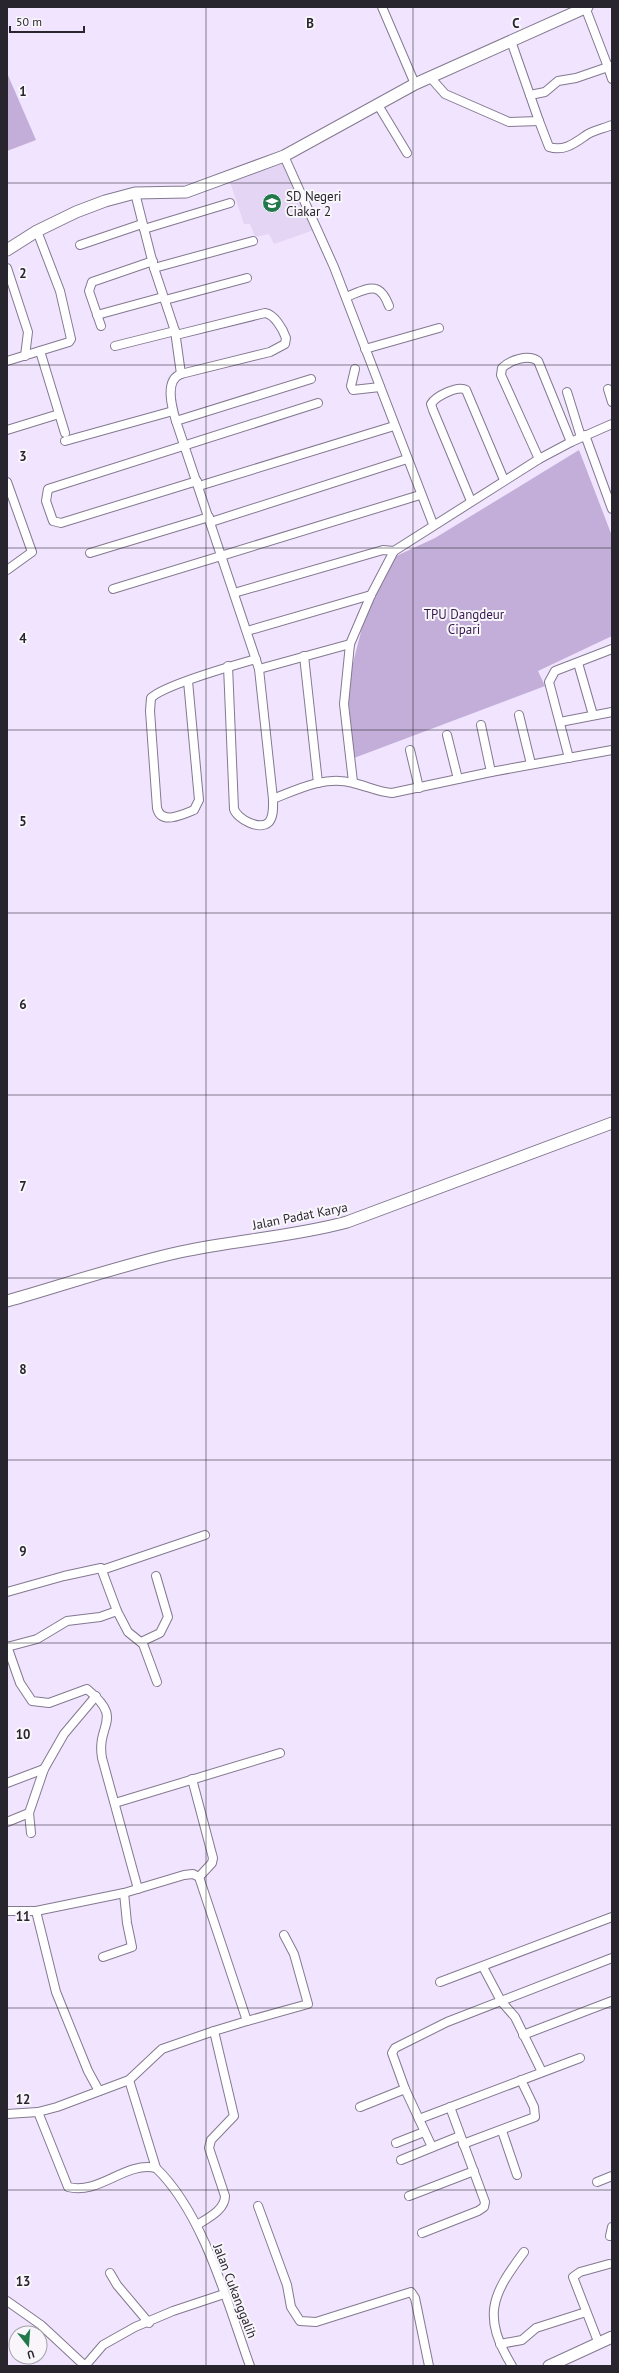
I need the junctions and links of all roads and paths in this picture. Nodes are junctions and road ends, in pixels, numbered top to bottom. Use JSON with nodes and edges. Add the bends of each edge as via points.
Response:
{"nodes":[{"id":1,"x":382,"y":7,"type":"edge"},
{"id":2,"x":585,"y":7,"type":"edge"},
{"id":3,"x":511,"y":41,"type":"junction"},
{"id":4,"x":610,"y":67,"type":"edge"},
{"id":5,"x":430,"y":77,"type":"junction"},
{"id":6,"x":612,"y":79,"type":"edge"},
{"id":7,"x":415,"y":84,"type":"junction"},
{"id":8,"x":530,"y":95,"type":"junction"},
{"id":9,"x":378,"y":105,"type":"junction"},
{"id":10,"x":539,"y":121,"type":"junction"},
{"id":11,"x":612,"y":125,"type":"edge"},
{"id":12,"x":407,"y":153,"type":"dead end"},
{"id":13,"x":284,"y":156,"type":"junction"},
{"id":14,"x":134,"y":193,"type":"junction"},
{"id":15,"x":230,"y":203,"type":"dead end"},
{"id":16,"x":143,"y":227,"type":"junction"},
{"id":17,"x":37,"y":232,"type":"junction"},
{"id":18,"x":253,"y":241,"type":"dead end"},
{"id":19,"x":80,"y":245,"type":"dead end"},
{"id":20,"x":7,"y":250,"type":"edge"},
{"id":21,"x":154,"y":264,"type":"junction"},
{"id":22,"x":7,"y":268,"type":"edge"},
{"id":23,"x":247,"y":278,"type":"dead end"},
{"id":24,"x":346,"y":297,"type":"junction"},
{"id":25,"x":164,"y":298,"type":"junction"},
{"id":26,"x":389,"y":306,"type":"dead end"},
{"id":27,"x":97,"y":315,"type":"junction"},
{"id":28,"x":101,"y":326,"type":"dead end"},
{"id":29,"x":439,"y":328,"type":"dead end"},
{"id":30,"x":176,"y":333,"type":"junction"},
{"id":31,"x":115,"y":346,"type":"dead end"},
{"id":32,"x":365,"y":349,"type":"junction"},
{"id":33,"x":40,"y":351,"type":"junction"},
{"id":34,"x":25,"y":356,"type":"junction"},
{"id":35,"x":7,"y":361,"type":"edge"},
{"id":36,"x":355,"y":369,"type":"dead end"},
{"id":37,"x":180,"y":374,"type":"junction"},
{"id":38,"x":311,"y":379,"type":"dead end"},
{"id":39,"x":380,"y":387,"type":"junction"},
{"id":40,"x":608,"y":389,"type":"dead end"},
{"id":41,"x":567,"y":392,"type":"dead end"},
{"id":42,"x":318,"y":402,"type":"dead end"},
{"id":43,"x":612,"y":402,"type":"edge"},
{"id":44,"x":173,"y":411,"type":"junction"},
{"id":45,"x":59,"y":414,"type":"junction"},
{"id":46,"x":176,"y":421,"type":"junction"},
{"id":47,"x":612,"y":425,"type":"edge"},
{"id":48,"x":394,"y":426,"type":"junction"},
{"id":49,"x":7,"y":430,"type":"edge"},
{"id":50,"x":583,"y":436,"type":"junction"},
{"id":51,"x":571,"y":442,"type":"junction"},
{"id":52,"x":184,"y":446,"type":"junction"},
{"id":53,"x":407,"y":459,"type":"junction"},
{"id":54,"x":539,"y":459,"type":"junction"},
{"id":55,"x":504,"y":480,"type":"junction"},
{"id":56,"x":7,"y":482,"type":"edge"},
{"id":57,"x":198,"y":484,"type":"junction"},
{"id":58,"x":420,"y":495,"type":"junction"},
{"id":59,"x":471,"y":501,"type":"junction"},
{"id":60,"x":612,"y":509,"type":"edge"},
{"id":61,"x":210,"y":520,"type":"junction"},
{"id":62,"x":433,"y":524,"type":"junction"},
{"id":63,"x":394,"y":551,"type":"junction"},
{"id":64,"x":90,"y":553,"type":"dead end"},
{"id":65,"x":222,"y":556,"type":"junction"},
{"id":66,"x":7,"y":570,"type":"edge"},
{"id":67,"x":113,"y":589,"type":"dead end"},
{"id":68,"x":234,"y":593,"type":"junction"},
{"id":69,"x":371,"y":595,"type":"junction"},
{"id":70,"x":247,"y":631,"type":"junction"},
{"id":71,"x":350,"y":644,"type":"junction"},
{"id":72,"x":612,"y":649,"type":"edge"},
{"id":73,"x":304,"y":656,"type":"junction"},
{"id":74,"x":256,"y":659,"type":"junction"},
{"id":75,"x":578,"y":663,"type":"junction"},
{"id":76,"x":228,"y":666,"type":"junction"},
{"id":77,"x":259,"y":669,"type":"junction"},
{"id":78,"x":188,"y":681,"type":"junction"},
{"id":79,"x":612,"y":712,"type":"edge"},
{"id":80,"x":519,"y":715,"type":"dead end"},
{"id":81,"x":593,"y":716,"type":"junction"},
{"id":82,"x":560,"y":722,"type":"junction"},
{"id":83,"x":481,"y":725,"type":"dead end"},
{"id":84,"x":447,"y":735,"type":"dead end"},
{"id":85,"x":410,"y":750,"type":"dead end"},
{"id":86,"x":612,"y":750,"type":"edge"},
{"id":87,"x":569,"y":758,"type":"junction"},
{"id":88,"x":531,"y":764,"type":"junction"},
{"id":89,"x":491,"y":772,"type":"junction"},
{"id":90,"x":458,"y":779,"type":"junction"},
{"id":91,"x":352,"y":782,"type":"junction"},
{"id":92,"x":318,"y":783,"type":"junction"},
{"id":93,"x":419,"y":788,"type":"junction"},
{"id":94,"x":273,"y":799,"type":"junction"},
{"id":95,"x":612,"y":1123,"type":"edge"},
{"id":96,"x":7,"y":1301,"type":"edge"},
{"id":97,"x":205,"y":1536,"type":"dead end"},
{"id":98,"x":102,"y":1570,"type":"junction"},
{"id":99,"x":156,"y":1576,"type":"dead end"},
{"id":100,"x":7,"y":1592,"type":"edge"},
{"id":101,"x":117,"y":1611,"type":"junction"},
{"id":102,"x":142,"y":1642,"type":"junction"},
{"id":103,"x":7,"y":1646,"type":"edge"},
{"id":104,"x":157,"y":1682,"type":"dead end"},
{"id":105,"x":96,"y":1696,"type":"junction"},
{"id":106,"x":280,"y":1753,"type":"dead end"},
{"id":107,"x":44,"y":1769,"type":"junction"},
{"id":108,"x":192,"y":1779,"type":"junction"},
{"id":109,"x":7,"y":1783,"type":"edge"},
{"id":110,"x":114,"y":1803,"type":"junction"},
{"id":111,"x":29,"y":1813,"type":"junction"},
{"id":112,"x":7,"y":1822,"type":"edge"},
{"id":113,"x":31,"y":1833,"type":"dead end"},
{"id":114,"x":199,"y":1878,"type":"junction"},
{"id":115,"x":138,"y":1889,"type":"junction"},
{"id":116,"x":124,"y":1893,"type":"junction"},
{"id":117,"x":7,"y":1911,"type":"edge"},
{"id":118,"x":36,"y":1911,"type":"junction"},
{"id":119,"x":612,"y":1917,"type":"edge"},
{"id":120,"x":284,"y":1935,"type":"dead end"},
{"id":121,"x":103,"y":1957,"type":"dead end"},
{"id":122,"x":612,"y":1958,"type":"edge"},
{"id":123,"x":483,"y":1966,"type":"junction"},
{"id":124,"x":440,"y":1982,"type":"dead end"},
{"id":125,"x":500,"y":2001,"type":"junction"},
{"id":126,"x":612,"y":2001,"type":"edge"},
{"id":127,"x":247,"y":2021,"type":"junction"},
{"id":128,"x":214,"y":2031,"type":"junction"},
{"id":129,"x":523,"y":2035,"type":"junction"},
{"id":130,"x":580,"y":2058,"type":"dead end"},
{"id":131,"x":542,"y":2072,"type":"junction"},
{"id":132,"x":129,"y":2080,"type":"junction"},
{"id":133,"x":521,"y":2080,"type":"junction"},
{"id":134,"x":405,"y":2089,"type":"junction"},
{"id":135,"x":99,"y":2091,"type":"junction"},
{"id":136,"x":360,"y":2107,"type":"dead end"},
{"id":137,"x":450,"y":2107,"type":"junction"},
{"id":138,"x":38,"y":2112,"type":"junction"},
{"id":139,"x":7,"y":2114,"type":"edge"},
{"id":140,"x":419,"y":2120,"type":"junction"},
{"id":141,"x":502,"y":2131,"type":"junction"},
{"id":142,"x":424,"y":2132,"type":"junction"},
{"id":143,"x":462,"y":2140,"type":"junction"},
{"id":144,"x":396,"y":2143,"type":"dead end"},
{"id":145,"x":432,"y":2147,"type":"junction"},
{"id":146,"x":401,"y":2160,"type":"dead end"},
{"id":147,"x":156,"y":2168,"type":"junction"},
{"id":148,"x":474,"y":2171,"type":"junction"},
{"id":149,"x":517,"y":2175,"type":"dead end"},
{"id":150,"x":612,"y":2176,"type":"edge"},
{"id":151,"x":597,"y":2182,"type":"dead end"},
{"id":152,"x":409,"y":2196,"type":"dead end"},
{"id":153,"x":258,"y":2206,"type":"dead end"},
{"id":154,"x":197,"y":2225,"type":"junction"},
{"id":155,"x":422,"y":2233,"type":"dead end"},
{"id":156,"x":524,"y":2252,"type":"dead end"},
{"id":157,"x":609,"y":2264,"type":"dead end"},
{"id":158,"x":110,"y":2273,"type":"dead end"},
{"id":159,"x":224,"y":2294,"type":"junction"},
{"id":160,"x":7,"y":2300,"type":"edge"},
{"id":161,"x":586,"y":2312,"type":"junction"},
{"id":162,"x":149,"y":2323,"type":"junction"},
{"id":163,"x":612,"y":2337,"type":"edge"},
{"id":164,"x":500,"y":2344,"type":"junction"},
{"id":165,"x":599,"y":2344,"type":"junction"},
{"id":166,"x":85,"y":2366,"type":"edge"},
{"id":167,"x":250,"y":2366,"type":"edge"},
{"id":168,"x":429,"y":2366,"type":"edge"},
{"id":169,"x":512,"y":2366,"type":"edge"},
{"id":170,"x":549,"y":2366,"type":"edge"}],
"edges":[{"from":1,"to":7,"type":"street"},
{"from":2,"to":3,"type":"street"},
{"from":2,"to":4,"type":"street"},
{"from":3,"to":5,"type":"street"},
{"from":3,"to":8,"type":"street"},
{"from":4,"to":6,"type":"street"},
{"from":4,"to":8,"type":"street","via":[[558,81],[545,92]]},
{"from":5,"to":7,"type":"street"},
{"from":5,"to":10,"type":"street","via":[[445,94],[509,122]]},
{"from":7,"to":9,"type":"street"},
{"from":8,"to":10,"type":"street"},
{"from":9,"to":12,"type":"street"},
{"from":9,"to":13,"type":"street"},
{"from":10,"to":11,"type":"street","via":[[548,146],[557,149],[580,142],[588,134]]},
{"from":13,"to":14,"type":"street","via":[[186,192]]},
{"from":13,"to":24,"type":"street"},
{"from":14,"to":16,"type":"street"},
{"from":14,"to":17,"type":"street","via":[[76,212]]},
{"from":15,"to":16,"type":"street"},
{"from":16,"to":19,"type":"street"},
{"from":16,"to":21,"type":"street"},
{"from":17,"to":20,"type":"street"},
{"from":17,"to":33,"type":"street","via":[[60,291],[72,337],[69,342]]},
{"from":18,"to":21,"type":"street"},
{"from":21,"to":25,"type":"street"},
{"from":21,"to":27,"type":"street","via":[[92,282],[89,291]]},
{"from":22,"to":34,"type":"street","via":[[28,332]]},
{"from":23,"to":25,"type":"street"},
{"from":24,"to":26,"type":"street","via":[[369,288],[376,288],[383,292]]},
{"from":24,"to":32,"type":"street"},
{"from":25,"to":27,"type":"street"},
{"from":25,"to":30,"type":"street"},
{"from":27,"to":28,"type":"street"},
{"from":29,"to":32,"type":"street"},
{"from":30,"to":31,"type":"street"},
{"from":30,"to":37,"type":"street"},
{"from":30,"to":37,"type":"street","via":[[264,313],[270,314],[286,338],[285,344],[270,352]]},
{"from":32,"to":39,"type":"street"},
{"from":33,"to":34,"type":"street"},
{"from":33,"to":45,"type":"street"},
{"from":34,"to":35,"type":"street"},
{"from":36,"to":39,"type":"street","via":[[351,386],[353,390]]},
{"from":37,"to":44,"type":"street","via":[[171,382]]},
{"from":38,"to":46,"type":"street"},
{"from":39,"to":48,"type":"street"},
{"from":40,"to":43,"type":"street"},
{"from":41,"to":50,"type":"street"},
{"from":42,"to":52,"type":"street"},
{"from":44,"to":45,"type":"street","via":[[65,437]]},
{"from":44,"to":46,"type":"street"},
{"from":45,"to":49,"type":"street"},
{"from":46,"to":52,"type":"street"},
{"from":47,"to":50,"type":"street"},
{"from":48,"to":53,"type":"street"},
{"from":48,"to":57,"type":"street"},
{"from":50,"to":51,"type":"street"},
{"from":50,"to":60,"type":"street"},
{"from":51,"to":54,"type":"street"},
{"from":51,"to":54,"type":"street","via":[[538,361],[524,358],[508,363],[502,368],[502,375]]},
{"from":52,"to":57,"type":"street"},
{"from":52,"to":57,"type":"street","via":[[48,489],[46,501],[50,515],[53,521],[61,523]]},
{"from":53,"to":58,"type":"street"},
{"from":53,"to":61,"type":"street"},
{"from":54,"to":55,"type":"street"},
{"from":55,"to":59,"type":"street"},
{"from":55,"to":59,"type":"street","via":[[466,390],[460,388],[438,397],[431,404]]},
{"from":56,"to":66,"type":"street","via":[[32,552]]},
{"from":57,"to":61,"type":"street"},
{"from":58,"to":62,"type":"street"},
{"from":58,"to":65,"type":"street"},
{"from":59,"to":62,"type":"street"},
{"from":61,"to":64,"type":"street"},
{"from":61,"to":65,"type":"street"},
{"from":62,"to":63,"type":"street"},
{"from":63,"to":68,"type":"street","via":[[383,550]]},
{"from":63,"to":69,"type":"street"},
{"from":65,"to":67,"type":"street"},
{"from":65,"to":68,"type":"street"},
{"from":68,"to":70,"type":"street"},
{"from":69,"to":70,"type":"street"},
{"from":69,"to":71,"type":"street"},
{"from":70,"to":74,"type":"street"},
{"from":71,"to":73,"type":"street"},
{"from":71,"to":91,"type":"street","via":[[344,704]]},
{"from":72,"to":75,"type":"street"},
{"from":73,"to":77,"type":"street"},
{"from":73,"to":92,"type":"street"},
{"from":74,"to":76,"type":"street"},
{"from":74,"to":77,"type":"street"},
{"from":75,"to":81,"type":"street"},
{"from":75,"to":82,"type":"street","via":[[555,671],[548,682]]},
{"from":76,"to":78,"type":"street"},
{"from":76,"to":94,"type":"street","via":[[234,812],[244,821],[253,824],[267,823],[272,818]]},
{"from":77,"to":94,"type":"street"},
{"from":78,"to":78,"type":"street","via":[[154,695],[150,705],[157,808],[163,818],[194,810],[199,800]]},
{"from":79,"to":81,"type":"street"},
{"from":80,"to":88,"type":"street"},
{"from":81,"to":82,"type":"street"},
{"from":82,"to":87,"type":"street"},
{"from":83,"to":89,"type":"street"},
{"from":84,"to":90,"type":"street"},
{"from":85,"to":93,"type":"street"},
{"from":86,"to":87,"type":"street"},
{"from":87,"to":88,"type":"street"},
{"from":88,"to":89,"type":"street"},
{"from":89,"to":90,"type":"street"},
{"from":90,"to":93,"type":"street"},
{"from":91,"to":92,"type":"street"},
{"from":91,"to":93,"type":"street","via":[[379,792],[392,793]]},
{"from":92,"to":94,"type":"street"},
{"from":95,"to":96,"type":"street","name":"Jalan Padat Karya","via":[[347,1222],[321,1229],[142,1261]]},
{"from":97,"to":98,"type":"street"},
{"from":98,"to":100,"type":"street","via":[[99,1568],[64,1576]]},
{"from":98,"to":101,"type":"street"},
{"from":99,"to":102,"type":"street","via":[[168,1617],[160,1633]]},
{"from":101,"to":102,"type":"street","via":[[128,1632]]},
{"from":101,"to":103,"type":"street","via":[[100,1617],[67,1621],[37,1639]]},
{"from":102,"to":104,"type":"street"},
{"from":103,"to":105,"type":"street","via":[[20,1683],[32,1701],[48,1703],[87,1689]]},
{"from":105,"to":107,"type":"street","via":[[64,1734]]},
{"from":105,"to":110,"type":"street","via":[[104,1704],[107,1714],[108,1724],[100,1745]]},
{"from":106,"to":108,"type":"street"},
{"from":107,"to":109,"type":"street"},
{"from":107,"to":111,"type":"street"},
{"from":108,"to":110,"type":"street"},
{"from":108,"to":114,"type":"street","via":[[213,1858],[212,1863]]},
{"from":110,"to":115,"type":"street"},
{"from":111,"to":112,"type":"street"},
{"from":111,"to":113,"type":"street"},
{"from":114,"to":115,"type":"street","via":[[193,1874],[184,1875]]},
{"from":114,"to":127,"type":"street"},
{"from":115,"to":116,"type":"street"},
{"from":116,"to":118,"type":"street"},
{"from":116,"to":121,"type":"street","via":[[132,1947]]},
{"from":117,"to":118,"type":"street"},
{"from":118,"to":135,"type":"street","via":[[56,1992],[88,2071]]},
{"from":119,"to":123,"type":"street"},
{"from":120,"to":127,"type":"street","via":[[294,1954],[308,2004]]},
{"from":122,"to":125,"type":"street"},
{"from":123,"to":124,"type":"street"},
{"from":123,"to":125,"type":"street"},
{"from":125,"to":129,"type":"street","via":[[515,2017]]},
{"from":125,"to":134,"type":"street","via":[[447,2022],[395,2048],[392,2054]]},
{"from":126,"to":129,"type":"street"},
{"from":127,"to":128,"type":"street"},
{"from":128,"to":132,"type":"street","via":[[162,2050]]},
{"from":128,"to":154,"type":"street","via":[[234,2116],[211,2140],[209,2148],[225,2202],[220,2209]]},
{"from":129,"to":131,"type":"street"},
{"from":130,"to":131,"type":"street"},
{"from":131,"to":133,"type":"street"},
{"from":132,"to":135,"type":"street"},
{"from":132,"to":147,"type":"street"},
{"from":133,"to":137,"type":"street"},
{"from":133,"to":141,"type":"street","via":[[534,2107],[535,2117]]},
{"from":134,"to":136,"type":"street"},
{"from":134,"to":140,"type":"street"},
{"from":135,"to":138,"type":"street"},
{"from":137,"to":140,"type":"street"},
{"from":137,"to":143,"type":"street"},
{"from":138,"to":139,"type":"street"},
{"from":138,"to":147,"type":"street","via":[[68,2187],[84,2189],[138,2168]]},
{"from":140,"to":142,"type":"street"},
{"from":141,"to":143,"type":"street"},
{"from":141,"to":149,"type":"street"},
{"from":142,"to":144,"type":"street"},
{"from":142,"to":145,"type":"street"},
{"from":143,"to":145,"type":"street"},
{"from":143,"to":148,"type":"street"},
{"from":145,"to":146,"type":"street"},
{"from":147,"to":154,"type":"street","name":"Jalan Cukanggalih","via":[[166,2177]]},
{"from":148,"to":152,"type":"street"},
{"from":148,"to":155,"type":"street","via":[[485,2202],[484,2207]]},
{"from":150,"to":151,"type":"street"},
{"from":153,"to":168,"type":"street","via":[[285,2279],[291,2307],[300,2322],[316,2322],[411,2292],[415,2298]]},
{"from":154,"to":159,"type":"street","name":"Jalan Cukanggalih"},
{"from":156,"to":164,"type":"street","via":[[508,2273],[494,2301],[495,2328]]},
{"from":157,"to":161,"type":"street","via":[[580,2272],[573,2277]]},
{"from":158,"to":162,"type":"street"},
{"from":159,"to":162,"type":"street","via":[[173,2311]]},
{"from":159,"to":167,"type":"street","name":"Jalan Cukanggalih"},
{"from":160,"to":166,"type":"street","via":[[41,2325]]},
{"from":161,"to":164,"type":"street","via":[[536,2328],[522,2340]]},
{"from":161,"to":165,"type":"street"},
{"from":162,"to":166,"type":"street","via":[[135,2327],[103,2345]]},
{"from":163,"to":165,"type":"street"},
{"from":164,"to":169,"type":"street"},
{"from":165,"to":170,"type":"street"}]}
